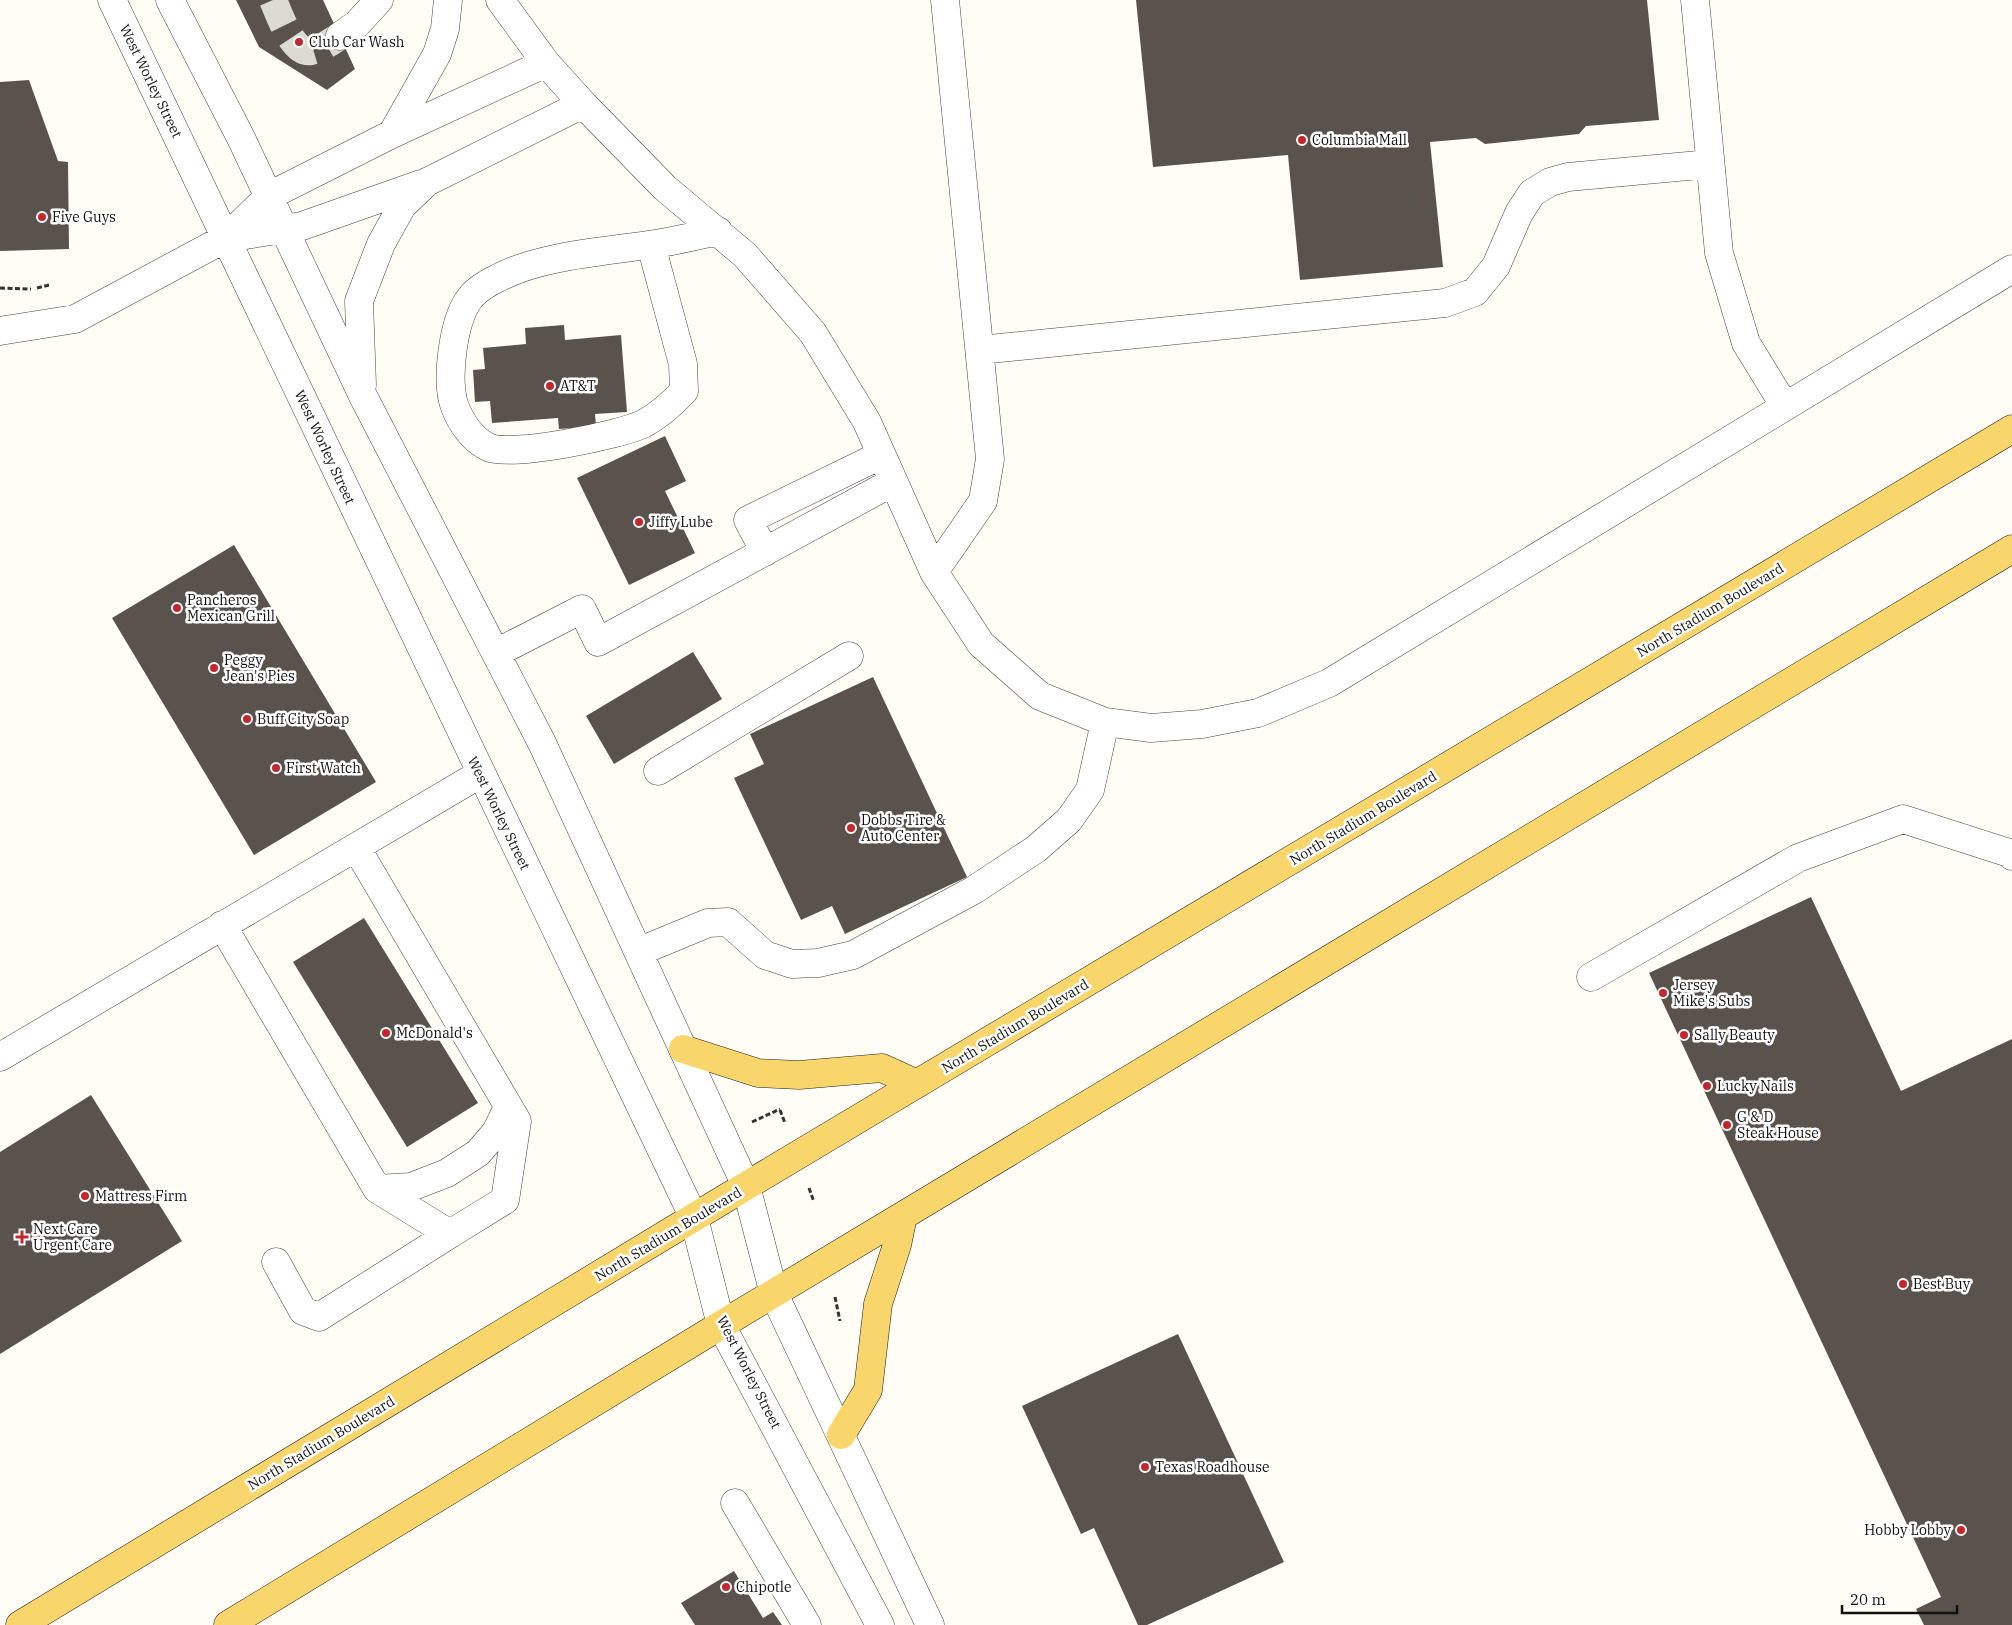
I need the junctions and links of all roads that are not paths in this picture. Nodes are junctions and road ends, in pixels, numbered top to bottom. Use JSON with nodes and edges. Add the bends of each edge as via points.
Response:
{"nodes":[{"id":1,"x":112,"y":0,"type":"edge"},
{"id":2,"x":170,"y":0,"type":"edge"},
{"id":3,"x":379,"y":0,"type":"edge"},
{"id":4,"x":448,"y":0,"type":"edge"},
{"id":5,"x":500,"y":0,"type":"edge"},
{"id":6,"x":945,"y":0,"type":"edge"},
{"id":7,"x":1695,"y":0,"type":"edge"},
{"id":8,"x":340,"y":36,"type":"tunnel mouth"},
{"id":9,"x":546,"y":64,"type":"junction"},
{"id":10,"x":583,"y":104,"type":"junction"},
{"id":11,"x":392,"y":134,"type":"junction"},
{"id":12,"x":1710,"y":164,"type":"junction"},
{"id":13,"x":427,"y":182,"type":"junction"},
{"id":14,"x":269,"y":196,"type":"junction"},
{"id":15,"x":284,"y":229,"type":"junction"},
{"id":16,"x":718,"y":231,"type":"junction"},
{"id":17,"x":226,"y":238,"type":"junction"},
{"id":18,"x":651,"y":245,"type":"junction"},
{"id":19,"x":2012,"y":269,"type":"edge"},
{"id":20,"x":0,"y":331,"type":"edge"},
{"id":21,"x":980,"y":350,"type":"junction"},
{"id":22,"x":363,"y":396,"type":"junction"},
{"id":23,"x":1784,"y":405,"type":"junction"},
{"id":24,"x":2012,"y":429,"type":"edge"},
{"id":25,"x":881,"y":455,"type":"junction"},
{"id":26,"x":893,"y":482,"type":"junction"},
{"id":27,"x":2012,"y":548,"type":"edge"},
{"id":28,"x":765,"y":552,"type":"junction"},
{"id":29,"x":934,"y":572,"type":"junction"},
{"id":30,"x":496,"y":653,"type":"junction"},
{"id":31,"x":849,"y":656,"type":"dead end"},
{"id":32,"x":1105,"y":722,"type":"junction"},
{"id":33,"x":658,"y":770,"type":"dead end"},
{"id":34,"x":480,"y":774,"type":"junction"},
{"id":35,"x":356,"y":846,"type":"junction"},
{"id":36,"x":2012,"y":856,"type":"edge"},
{"id":37,"x":222,"y":925,"type":"junction"},
{"id":38,"x":638,"y":952,"type":"junction"},
{"id":39,"x":1591,"y":977,"type":"dead end"},
{"id":40,"x":683,"y":1049,"type":"junction"},
{"id":41,"x":0,"y":1057,"type":"edge"},
{"id":42,"x":917,"y":1084,"type":"junction"},
{"id":43,"x":508,"y":1107,"type":"junction"},
{"id":44,"x":746,"y":1186,"type":"junction"},
{"id":45,"x":377,"y":1189,"type":"junction"},
{"id":46,"x":903,"y":1216,"type":"junction"},
{"id":47,"x":694,"y":1218,"type":"junction"},
{"id":48,"x":450,"y":1234,"type":"junction"},
{"id":49,"x":276,"y":1262,"type":"dead end"},
{"id":50,"x":774,"y":1294,"type":"junction"},
{"id":51,"x":722,"y":1325,"type":"junction"},
{"id":52,"x":841,"y":1436,"type":"junction"},
{"id":53,"x":735,"y":1503,"type":"dead end"},
{"id":54,"x":20,"y":1625,"type":"edge"},
{"id":55,"x":228,"y":1625,"type":"edge"},
{"id":56,"x":807,"y":1625,"type":"edge"},
{"id":57,"x":880,"y":1625,"type":"edge"},
{"id":58,"x":930,"y":1625,"type":"edge"}],
"edges":[{"from":1,"to":17,"type":"street","name":"West Worley Street"},
{"from":2,"to":14,"type":"street"},
{"from":3,"to":8,"type":"street","via":[[357,24]]},
{"from":4,"to":11,"type":"street","via":[[445,29],[437,54]]},
{"from":5,"to":9,"type":"street"},
{"from":6,"to":21,"type":"street"},
{"from":7,"to":12,"type":"street"},
{"from":9,"to":10,"type":"street"},
{"from":9,"to":11,"type":"street"},
{"from":10,"to":13,"type":"street"},
{"from":10,"to":16,"type":"street","via":[[665,188]]},
{"from":11,"to":14,"type":"street"},
{"from":12,"to":21,"type":"street","via":[[1568,177],[1550,182],[1532,193],[1519,213],[1496,266],[1475,292],[1445,303]]},
{"from":12,"to":23,"type":"street","via":[[1719,253],[1746,343]]},
{"from":13,"to":15,"type":"street","via":[[302,226]]},
{"from":13,"to":22,"type":"street","via":[[402,206],[381,244],[359,301]]},
{"from":14,"to":15,"type":"street"},
{"from":14,"to":17,"type":"street"},
{"from":15,"to":17,"type":"street"},
{"from":15,"to":22,"type":"street"},
{"from":16,"to":18,"type":"street"},
{"from":16,"to":25,"type":"street","via":[[746,255],[813,332],[867,422]]},
{"from":17,"to":20,"type":"street","via":[[75,318]]},
{"from":17,"to":34,"type":"street","name":"West Worley Street"},
{"from":18,"to":18,"type":"street","via":[[519,267],[470,297],[456,328],[451,368],[455,406],[473,436],[490,448],[524,449],[586,440],[633,427],[668,409],[684,390],[683,364]]},
{"from":19,"to":23,"type":"street"},
{"from":21,"to":29,"type":"street","via":[[990,459],[983,501]]},
{"from":22,"to":30,"type":"street"},
{"from":23,"to":32,"type":"street","via":[[1329,683],[1258,713],[1202,724],[1151,728]]},
{"from":24,"to":42,"type":"main road","name":"North Stadium Boulevard"},
{"from":25,"to":26,"type":"street"},
{"from":25,"to":28,"type":"street","via":[[748,520]]},
{"from":26,"to":28,"type":"street"},
{"from":26,"to":29,"type":"street"},
{"from":27,"to":46,"type":"main road"},
{"from":28,"to":30,"type":"street","via":[[598,642],[582,609]]},
{"from":29,"to":32,"type":"street","via":[[981,644],[1040,696]]},
{"from":30,"to":38,"type":"street","via":[[542,743]]},
{"from":31,"to":33,"type":"street"},
{"from":32,"to":38,"type":"street","via":[[1090,790],[1069,820],[1036,849],[974,890],[853,955],[792,964],[766,955],[728,922],[708,923]]},
{"from":34,"to":35,"type":"street"},
{"from":34,"to":47,"type":"street","name":"West Worley Street"},
{"from":35,"to":37,"type":"street"},
{"from":35,"to":43,"type":"street"},
{"from":36,"to":39,"type":"street","via":[[1903,819],[1798,858]]},
{"from":37,"to":41,"type":"street"},
{"from":37,"to":45,"type":"street"},
{"from":38,"to":40,"type":"street"},
{"from":40,"to":42,"type":"main road","via":[[758,1074],[799,1075],[882,1068]]},
{"from":40,"to":44,"type":"street"},
{"from":42,"to":44,"type":"main road","name":"North Stadium Boulevard"},
{"from":43,"to":45,"type":"street","via":[[496,1132],[478,1152],[447,1173],[412,1187]]},
{"from":43,"to":48,"type":"street","via":[[517,1121],[505,1200]]},
{"from":44,"to":47,"type":"main road","name":"North Stadium Boulevard"},
{"from":44,"to":50,"type":"street"},
{"from":45,"to":48,"type":"street"},
{"from":46,"to":50,"type":"main road"},
{"from":46,"to":52,"type":"main road","via":[[878,1304],[868,1390]]},
{"from":47,"to":51,"type":"street","name":"West Worley Street"},
{"from":47,"to":54,"type":"main road","name":"North Stadium Boulevard"},
{"from":48,"to":49,"type":"street","via":[[319,1318],[304,1311]]},
{"from":50,"to":51,"type":"main road"},
{"from":50,"to":52,"type":"street"},
{"from":51,"to":55,"type":"main road"},
{"from":51,"to":57,"type":"street","name":"West Worley Street"},
{"from":52,"to":58,"type":"street"},
{"from":53,"to":56,"type":"street"}]}
